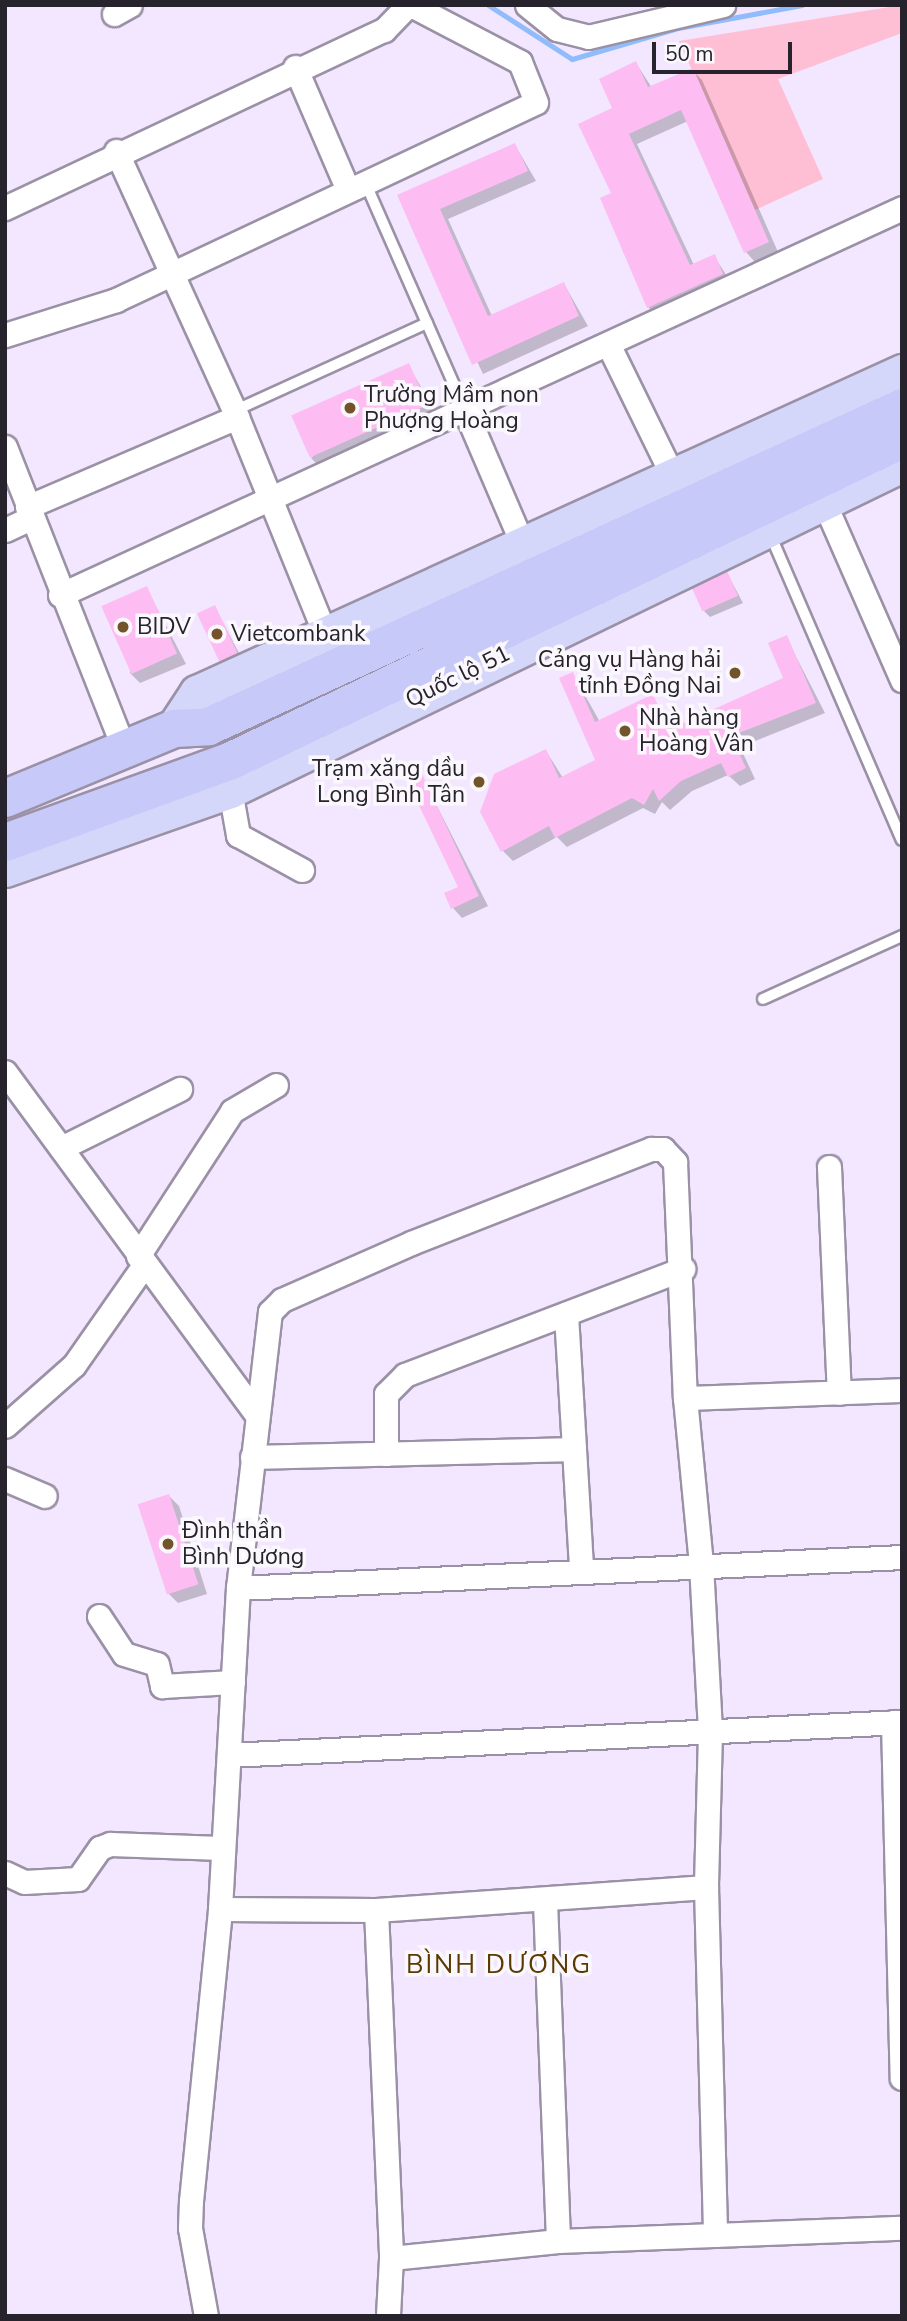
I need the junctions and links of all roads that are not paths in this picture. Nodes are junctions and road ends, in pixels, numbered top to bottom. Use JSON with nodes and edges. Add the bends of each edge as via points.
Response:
{"nodes":[{"id":1,"x":410,"y":5,"type":"edge"},
{"id":2,"x":527,"y":5,"type":"edge"},
{"id":3,"x":723,"y":5,"type":"edge"},
{"id":4,"x":295,"y":67,"type":"junction"},
{"id":5,"x":117,"y":151,"type":"junction"},
{"id":6,"x":356,"y":186,"type":"junction"},
{"id":7,"x":5,"y":208,"type":"edge"},
{"id":8,"x":902,"y":208,"type":"edge"},
{"id":9,"x":174,"y":274,"type":"junction"},
{"id":10,"x":427,"y":323,"type":"junction"},
{"id":11,"x":5,"y":335,"type":"edge"},
{"id":12,"x":608,"y":344,"type":"junction"},
{"id":13,"x":902,"y":372,"type":"edge"},
{"id":14,"x":902,"y":407,"type":"edge"},
{"id":15,"x":465,"y":410,"type":"junction"},
{"id":16,"x":235,"y":414,"type":"junction"},
{"id":17,"x":902,"y":439,"type":"edge"},
{"id":18,"x":5,"y":447,"type":"edge"},
{"id":19,"x":902,"y":464,"type":"edge"},
{"id":20,"x":680,"y":491,"type":"junction"},
{"id":21,"x":271,"y":500,"type":"junction"},
{"id":22,"x":823,"y":500,"type":"junction"},
{"id":23,"x":29,"y":513,"type":"junction"},
{"id":24,"x":762,"y":517,"type":"junction"},
{"id":25,"x":5,"y":530,"type":"edge"},
{"id":26,"x":523,"y":545,"type":"junction"},
{"id":27,"x":60,"y":595,"type":"junction"},
{"id":28,"x":326,"y":636,"type":"junction"},
{"id":29,"x":902,"y":680,"type":"edge"},
{"id":30,"x":174,"y":728,"type":"junction"},
{"id":31,"x":124,"y":749,"type":"junction"},
{"id":32,"x":230,"y":790,"type":"junction"},
{"id":33,"x":5,"y":798,"type":"edge"},
{"id":34,"x":902,"y":840,"type":"edge"},
{"id":35,"x":5,"y":842,"type":"edge"},
{"id":36,"x":5,"y":869,"type":"edge"},
{"id":37,"x":302,"y":870,"type":"dead end"},
{"id":38,"x":902,"y":936,"type":"edge"},
{"id":39,"x":763,"y":999,"type":"dead end"},
{"id":40,"x":5,"y":1072,"type":"edge"},
{"id":41,"x":276,"y":1085,"type":"dead end"},
{"id":42,"x":180,"y":1089,"type":"dead end"},
{"id":43,"x":61,"y":1148,"type":"junction"},
{"id":44,"x":830,"y":1167,"type":"dead end"},
{"id":45,"x":141,"y":1260,"type":"junction"},
{"id":46,"x":683,"y":1269,"type":"junction"},
{"id":47,"x":566,"y":1314,"type":"junction"},
{"id":48,"x":902,"y":1391,"type":"edge"},
{"id":49,"x":839,"y":1393,"type":"junction"},
{"id":50,"x":685,"y":1398,"type":"junction"},
{"id":51,"x":257,"y":1415,"type":"junction"},
{"id":52,"x":5,"y":1426,"type":"edge"},
{"id":53,"x":574,"y":1449,"type":"junction"},
{"id":54,"x":386,"y":1454,"type":"junction"},
{"id":55,"x":252,"y":1457,"type":"junction"},
{"id":56,"x":5,"y":1479,"type":"edge"},
{"id":57,"x":45,"y":1496,"type":"dead end"},
{"id":58,"x":902,"y":1557,"type":"edge"},
{"id":59,"x":702,"y":1564,"type":"junction"},
{"id":60,"x":581,"y":1569,"type":"junction"},
{"id":61,"x":238,"y":1588,"type":"junction"},
{"id":62,"x":99,"y":1616,"type":"dead end"},
{"id":63,"x":233,"y":1682,"type":"junction"},
{"id":64,"x":897,"y":1722,"type":"edge"},
{"id":65,"x":710,"y":1732,"type":"junction"},
{"id":66,"x":229,"y":1755,"type":"junction"},
{"id":67,"x":222,"y":1848,"type":"junction"},
{"id":68,"x":5,"y":1872,"type":"edge"},
{"id":69,"x":706,"y":1887,"type":"junction"},
{"id":70,"x":545,"y":1901,"type":"junction"},
{"id":71,"x":220,"y":1909,"type":"junction"},
{"id":72,"x":376,"y":1910,"type":"junction"},
{"id":73,"x":902,"y":2078,"type":"edge"},
{"id":74,"x":902,"y":2228,"type":"edge"},
{"id":75,"x":715,"y":2235,"type":"junction"},
{"id":76,"x":558,"y":2242,"type":"junction"},
{"id":77,"x":391,"y":2258,"type":"junction"},
{"id":78,"x":206,"y":2316,"type":"edge"},
{"id":79,"x":388,"y":2316,"type":"edge"}],
"edges":[{"from":1,"to":4,"type":"street","via":[[384,30]]},
{"from":1,"to":6,"type":"street","via":[[520,62],[536,102]]},
{"from":2,"to":3,"type":"street","via":[[557,29],[588,37]]},
{"from":4,"to":5,"type":"street"},
{"from":4,"to":6,"type":"street"},
{"from":5,"to":7,"type":"street"},
{"from":5,"to":9,"type":"street"},
{"from":6,"to":9,"type":"street"},
{"from":6,"to":10,"type":"lane"},
{"from":8,"to":12,"type":"street"},
{"from":9,"to":11,"type":"street","via":[[80,314]]},
{"from":9,"to":16,"type":"street"},
{"from":10,"to":15,"type":"lane"},
{"from":10,"to":16,"type":"lane"},
{"from":12,"to":15,"type":"street"},
{"from":12,"to":20,"type":"street"},
{"from":13,"to":20,"type":"main road"},
{"from":14,"to":20,"type":"highway"},
{"from":15,"to":21,"type":"street"},
{"from":15,"to":26,"type":"street"},
{"from":16,"to":21,"type":"street"},
{"from":16,"to":23,"type":"street"},
{"from":17,"to":24,"type":"highway","name":"Quốc lộ 51"},
{"from":18,"to":23,"type":"street"},
{"from":19,"to":22,"type":"main road","name":"Quốc lộ 51"},
{"from":20,"to":26,"type":"main road"},
{"from":20,"to":30,"type":"highway","via":[[208,726]]},
{"from":21,"to":27,"type":"street"},
{"from":21,"to":28,"type":"street"},
{"from":22,"to":24,"type":"main road","name":"Quốc lộ 51"},
{"from":22,"to":29,"type":"street"},
{"from":23,"to":25,"type":"street"},
{"from":23,"to":27,"type":"street"},
{"from":24,"to":32,"type":"main road","name":"Quốc lộ 51"},
{"from":24,"to":34,"type":"lane"},
{"from":24,"to":35,"type":"highway","name":"Quốc lộ 51","via":[[229,761]]},
{"from":26,"to":28,"type":"main road"},
{"from":27,"to":31,"type":"street"},
{"from":28,"to":30,"type":"main road","via":[[197,693]]},
{"from":30,"to":31,"type":"highway"},
{"from":31,"to":33,"type":"highway"},
{"from":32,"to":36,"type":"main road","name":"Quốc lộ 51"},
{"from":32,"to":37,"type":"street","via":[[238,835]]},
{"from":38,"to":39,"type":"lane"},
{"from":40,"to":43,"type":"street"},
{"from":41,"to":45,"type":"street","via":[[232,1111]]},
{"from":42,"to":43,"type":"street"},
{"from":43,"to":45,"type":"street"},
{"from":44,"to":49,"type":"street"},
{"from":45,"to":51,"type":"street"},
{"from":45,"to":52,"type":"street","via":[[75,1365]]},
{"from":46,"to":47,"type":"street"},
{"from":46,"to":50,"type":"street"},
{"from":46,"to":51,"type":"street","via":[[675,1162],[663,1149],[651,1149],[282,1300],[264,1328]]},
{"from":47,"to":53,"type":"street"},
{"from":47,"to":54,"type":"street","via":[[393,1383],[386,1394]]},
{"from":48,"to":49,"type":"street"},
{"from":49,"to":50,"type":"street"},
{"from":50,"to":59,"type":"street"},
{"from":51,"to":55,"type":"street"},
{"from":53,"to":54,"type":"street"},
{"from":53,"to":60,"type":"street"},
{"from":54,"to":55,"type":"street"},
{"from":55,"to":61,"type":"street"},
{"from":56,"to":57,"type":"street"},
{"from":58,"to":59,"type":"street"},
{"from":59,"to":60,"type":"street"},
{"from":59,"to":65,"type":"street"},
{"from":60,"to":61,"type":"street"},
{"from":61,"to":63,"type":"street"},
{"from":62,"to":63,"type":"street","via":[[124,1654],[157,1664],[162,1686]]},
{"from":63,"to":66,"type":"street"},
{"from":64,"to":65,"type":"street"},
{"from":64,"to":73,"type":"street"},
{"from":65,"to":66,"type":"street"},
{"from":65,"to":69,"type":"street"},
{"from":66,"to":67,"type":"street"},
{"from":67,"to":68,"type":"street","via":[[110,1844],[100,1848],[78,1879],[24,1882]]},
{"from":67,"to":71,"type":"street"},
{"from":69,"to":70,"type":"street"},
{"from":69,"to":75,"type":"street"},
{"from":70,"to":72,"type":"street"},
{"from":70,"to":76,"type":"street"},
{"from":71,"to":72,"type":"street"},
{"from":71,"to":78,"type":"street","via":[[190,2228]]},
{"from":72,"to":77,"type":"street"},
{"from":74,"to":75,"type":"street"},
{"from":75,"to":76,"type":"street"},
{"from":76,"to":77,"type":"street"},
{"from":77,"to":79,"type":"street"}]}
